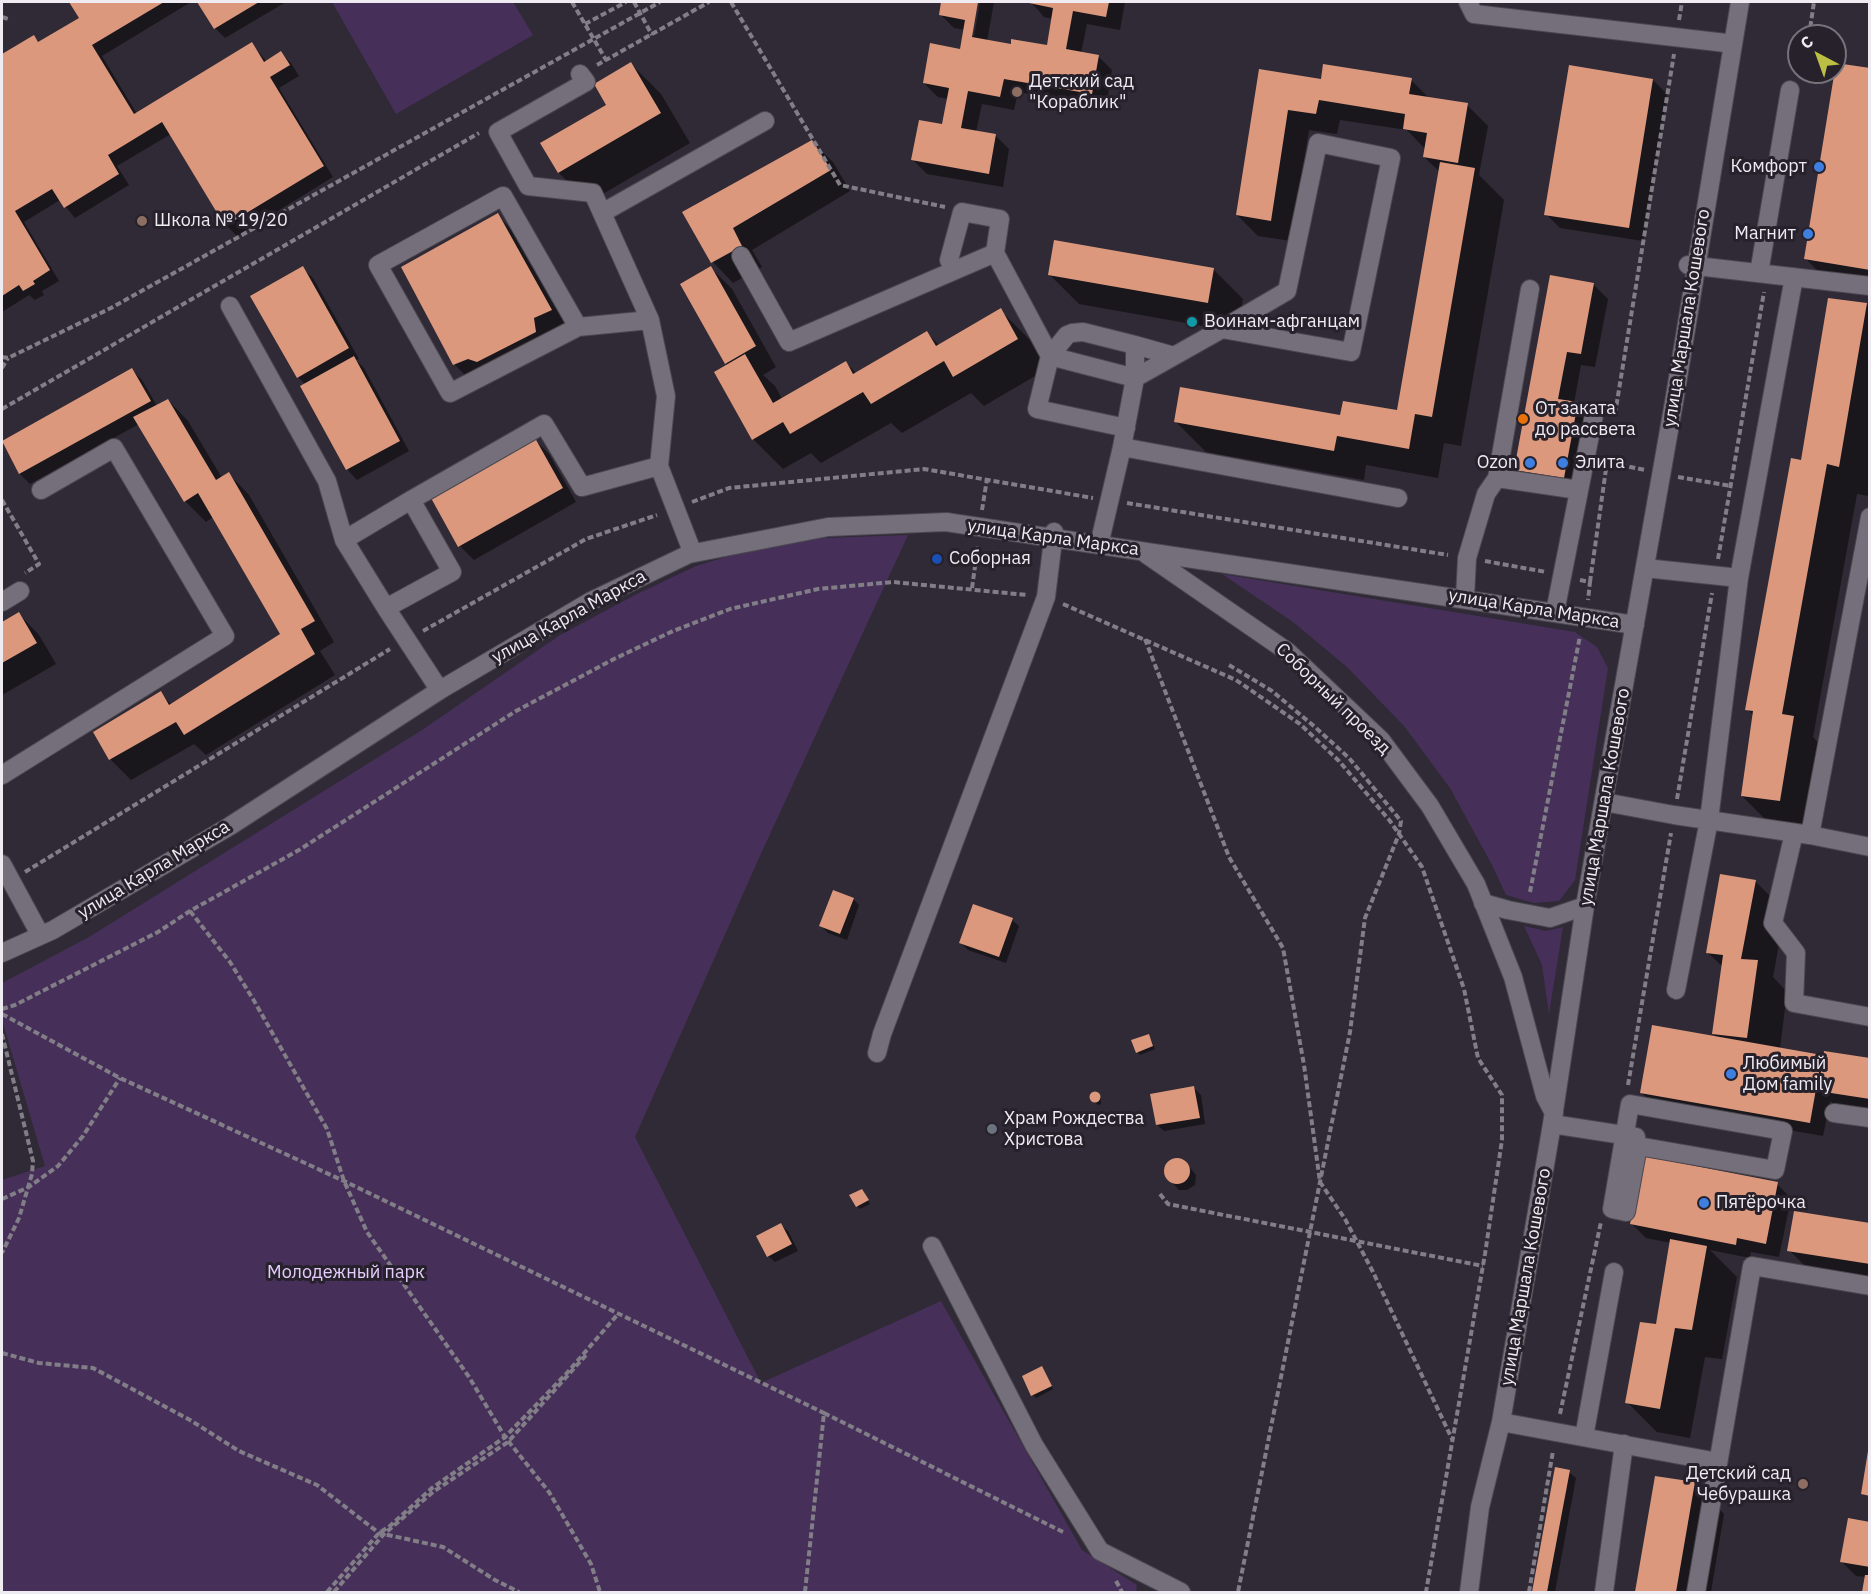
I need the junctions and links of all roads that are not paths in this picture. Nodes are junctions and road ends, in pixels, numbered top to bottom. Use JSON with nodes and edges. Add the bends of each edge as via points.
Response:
{"nodes":[{"id":1,"x":1468,"y":2,"type":"edge"},
{"id":2,"x":1734,"y":2,"type":"edge"},
{"id":3,"x":1740,"y":2,"type":"edge"},
{"id":4,"x":1726,"y":43,"type":"junction"},
{"id":5,"x":580,"y":74,"type":"road end"},
{"id":6,"x":1790,"y":90,"type":"dead end"},
{"id":7,"x":765,"y":121,"type":"dead end"},
{"id":8,"x":602,"y":213,"type":"junction"},
{"id":9,"x":995,"y":253,"type":"junction"},
{"id":10,"x":741,"y":256,"type":"dead end"},
{"id":11,"x":1692,"y":266,"type":"junction"},
{"id":12,"x":956,"y":270,"type":"junction"},
{"id":13,"x":1759,"y":273,"type":"junction"},
{"id":14,"x":1794,"y":278,"type":"junction"},
{"id":15,"x":1869,"y":286,"type":"edge"},
{"id":16,"x":1530,"y":289,"type":"dead end"},
{"id":17,"x":230,"y":306,"type":"dead end"},
{"id":18,"x":650,"y":320,"type":"junction"},
{"id":19,"x":578,"y":327,"type":"junction"},
{"id":20,"x":1222,"y":329,"type":"junction"},
{"id":21,"x":1135,"y":345,"type":"junction"},
{"id":22,"x":1050,"y":356,"type":"junction"},
{"id":23,"x":1174,"y":357,"type":"junction"},
{"id":24,"x":1135,"y":378,"type":"junction"},
{"id":25,"x":1594,"y":415,"type":"dead end"},
{"id":26,"x":1126,"y":428,"type":"junction"},
{"id":27,"x":1122,"y":447,"type":"junction"},
{"id":28,"x":659,"y":466,"type":"junction"},
{"id":29,"x":1658,"y":472,"type":"junction"},
{"id":30,"x":1497,"y":478,"type":"junction"},
{"id":31,"x":41,"y":490,"type":"dead end"},
{"id":32,"x":1579,"y":490,"type":"junction"},
{"id":33,"x":1398,"y":498,"type":"dead end"},
{"id":34,"x":411,"y":500,"type":"junction"},
{"id":35,"x":1869,"y":517,"type":"edge"},
{"id":36,"x":1054,"y":536,"type":"junction"},
{"id":37,"x":344,"y":540,"type":"junction"},
{"id":38,"x":1100,"y":542,"type":"junction"},
{"id":39,"x":690,"y":546,"type":"junction"},
{"id":40,"x":1137,"y":548,"type":"junction"},
{"id":41,"x":1645,"y":568,"type":"junction"},
{"id":42,"x":1739,"y":578,"type":"junction"},
{"id":43,"x":20,"y":583,"type":"road end"},
{"id":44,"x":1465,"y":596,"type":"junction"},
{"id":45,"x":2,"y":602,"type":"edge"},
{"id":46,"x":386,"y":608,"type":"junction"},
{"id":47,"x":1555,"y":610,"type":"junction"},
{"id":48,"x":1632,"y":621,"type":"junction"},
{"id":49,"x":435,"y":683,"type":"junction"},
{"id":50,"x":2,"y":775,"type":"edge"},
{"id":51,"x":1604,"y":802,"type":"junction"},
{"id":52,"x":1710,"y":820,"type":"junction"},
{"id":53,"x":1802,"y":834,"type":"junction"},
{"id":54,"x":1869,"y":847,"type":"edge"},
{"id":55,"x":2,"y":864,"type":"edge"},
{"id":56,"x":1483,"y":903,"type":"junction"},
{"id":57,"x":1582,"y":907,"type":"junction"},
{"id":58,"x":36,"y":927,"type":"junction"},
{"id":59,"x":2,"y":940,"type":"edge"},
{"id":60,"x":2,"y":953,"type":"edge"},
{"id":61,"x":1676,"y":990,"type":"dead end"},
{"id":62,"x":1869,"y":1017,"type":"edge"},
{"id":63,"x":877,"y":1053,"type":"dead end"},
{"id":64,"x":1545,"y":1096,"type":"junction"},
{"id":65,"x":1834,"y":1113,"type":"dead end"},
{"id":66,"x":1553,"y":1118,"type":"junction"},
{"id":67,"x":1869,"y":1118,"type":"edge"},
{"id":68,"x":1634,"y":1139,"type":"junction"},
{"id":69,"x":932,"y":1246,"type":"dead end"},
{"id":70,"x":1614,"y":1272,"type":"dead end"},
{"id":71,"x":1869,"y":1286,"type":"edge"},
{"id":72,"x":1501,"y":1422,"type":"junction"},
{"id":73,"x":1584,"y":1437,"type":"junction"},
{"id":74,"x":1624,"y":1444,"type":"junction"},
{"id":75,"x":1719,"y":1462,"type":"junction"},
{"id":76,"x":1181,"y":1593,"type":"edge"},
{"id":77,"x":1463,"y":1593,"type":"edge"},
{"id":78,"x":1468,"y":1593,"type":"edge"},
{"id":79,"x":1604,"y":1593,"type":"edge"},
{"id":80,"x":1696,"y":1593,"type":"edge"}],
"edges":[{"from":1,"to":4,"type":"street","via":[[1474,14]]},
{"from":2,"to":4,"type":"street"},
{"from":3,"to":11,"type":"street","name":"улица Маршала Кошевого"},
{"from":4,"to":11,"type":"street"},
{"from":5,"to":8,"type":"street","via":[[586,82],[498,132],[528,186],[593,193]]},
{"from":6,"to":13,"type":"street"},
{"from":7,"to":8,"type":"street"},
{"from":8,"to":18,"type":"street"},
{"from":9,"to":12,"type":"street"},
{"from":9,"to":12,"type":"street","via":[[1000,219],[962,212],[950,260]]},
{"from":9,"to":22,"type":"street"},
{"from":10,"to":12,"type":"street","via":[[789,342]]},
{"from":11,"to":13,"type":"street"},
{"from":11,"to":29,"type":"street","name":"улица Маршала Кошевого"},
{"from":13,"to":14,"type":"street"},
{"from":14,"to":15,"type":"street"},
{"from":14,"to":42,"type":"street"},
{"from":16,"to":30,"type":"street"},
{"from":17,"to":37,"type":"street","via":[[327,481]]},
{"from":18,"to":19,"type":"street"},
{"from":18,"to":28,"type":"street","via":[[666,396]]},
{"from":19,"to":19,"type":"street","via":[[450,393],[378,265],[503,196]]},
{"from":20,"to":20,"type":"street","via":[[1350,352],[1391,158],[1318,144],[1287,291]]},
{"from":20,"to":23,"type":"street"},
{"from":21,"to":22,"type":"street","via":[[1083,332],[1072,333]]},
{"from":21,"to":23,"type":"street"},
{"from":21,"to":24,"type":"street"},
{"from":22,"to":24,"type":"street"},
{"from":22,"to":26,"type":"street","via":[[1037,409]]},
{"from":23,"to":24,"type":"street"},
{"from":24,"to":26,"type":"street"},
{"from":25,"to":32,"type":"street"},
{"from":26,"to":27,"type":"street"},
{"from":27,"to":33,"type":"street"},
{"from":27,"to":38,"type":"street"},
{"from":28,"to":34,"type":"street","via":[[582,487],[544,424]]},
{"from":28,"to":39,"type":"street"},
{"from":29,"to":41,"type":"street","name":"улица Маршала Кошевого"},
{"from":29,"to":48,"type":"street"},
{"from":30,"to":32,"type":"street"},
{"from":30,"to":44,"type":"street","via":[[1486,494],[1467,558]]},
{"from":31,"to":50,"type":"street","via":[[114,448],[225,636]]},
{"from":32,"to":47,"type":"street"},
{"from":34,"to":37,"type":"street"},
{"from":34,"to":46,"type":"street","via":[[452,572]]},
{"from":35,"to":53,"type":"street"},
{"from":36,"to":38,"type":"street","name":"улица Карла Маркса"},
{"from":36,"to":39,"type":"street","via":[[945,515],[825,521]]},
{"from":36,"to":60,"type":"street","name":"улица Карла Маркса","via":[[946,522],[828,527],[689,554],[591,601],[440,690],[230,826],[53,930]]},
{"from":36,"to":63,"type":"street","via":[[1046,597]]},
{"from":37,"to":46,"type":"street"},
{"from":38,"to":40,"type":"street","name":"улица Карла Маркса"},
{"from":39,"to":49,"type":"street","via":[[583,595]]},
{"from":40,"to":44,"type":"street","name":"улица Карла Маркса"},
{"from":40,"to":56,"type":"street","name":"Соборный проезд","via":[[1288,652],[1381,740],[1430,806]]},
{"from":41,"to":42,"type":"street"},
{"from":41,"to":48,"type":"street","name":"улица Маршала Кошевого"},
{"from":42,"to":52,"type":"street"},
{"from":43,"to":45,"type":"street"},
{"from":44,"to":47,"type":"street","name":"улица Карла Маркса"},
{"from":46,"to":49,"type":"street"},
{"from":47,"to":48,"type":"street","name":"улица Карла Маркса"},
{"from":48,"to":51,"type":"street","name":"улица Маршала Кошевого"},
{"from":48,"to":57,"type":"street"},
{"from":49,"to":58,"type":"street","via":[[225,816]]},
{"from":51,"to":52,"type":"street"},
{"from":51,"to":57,"type":"street","name":"улица Маршала Кошевого"},
{"from":52,"to":53,"type":"street"},
{"from":52,"to":61,"type":"street"},
{"from":53,"to":54,"type":"street"},
{"from":53,"to":62,"type":"street","via":[[1773,923],[1796,953],[1794,1004]]},
{"from":55,"to":58,"type":"street"},
{"from":56,"to":57,"type":"street","via":[[1550,918]]},
{"from":56,"to":64,"type":"street","name":"Соборный проезд","via":[[1513,976]]},
{"from":57,"to":64,"type":"street"},
{"from":57,"to":66,"type":"street","name":"улица Маршала Кошевого"},
{"from":58,"to":59,"type":"street"},
{"from":64,"to":66,"type":"street"},
{"from":64,"to":77,"type":"street"},
{"from":65,"to":67,"type":"street"},
{"from":66,"to":68,"type":"street"},
{"from":66,"to":72,"type":"street","name":"улица Маршала Кошевого"},
{"from":68,"to":68,"type":"street","via":[[1630,1104],[1783,1131],[1775,1170]]},
{"from":69,"to":76,"type":"street","via":[[1034,1445],[1100,1551]]},
{"from":70,"to":73,"type":"street"},
{"from":71,"to":75,"type":"street","via":[[1752,1266]]},
{"from":72,"to":73,"type":"street"},
{"from":72,"to":78,"type":"street","name":"улица Маршала Кошевого","via":[[1480,1508]]},
{"from":73,"to":74,"type":"street"},
{"from":74,"to":75,"type":"street"},
{"from":74,"to":79,"type":"street"},
{"from":75,"to":80,"type":"street"}]}
